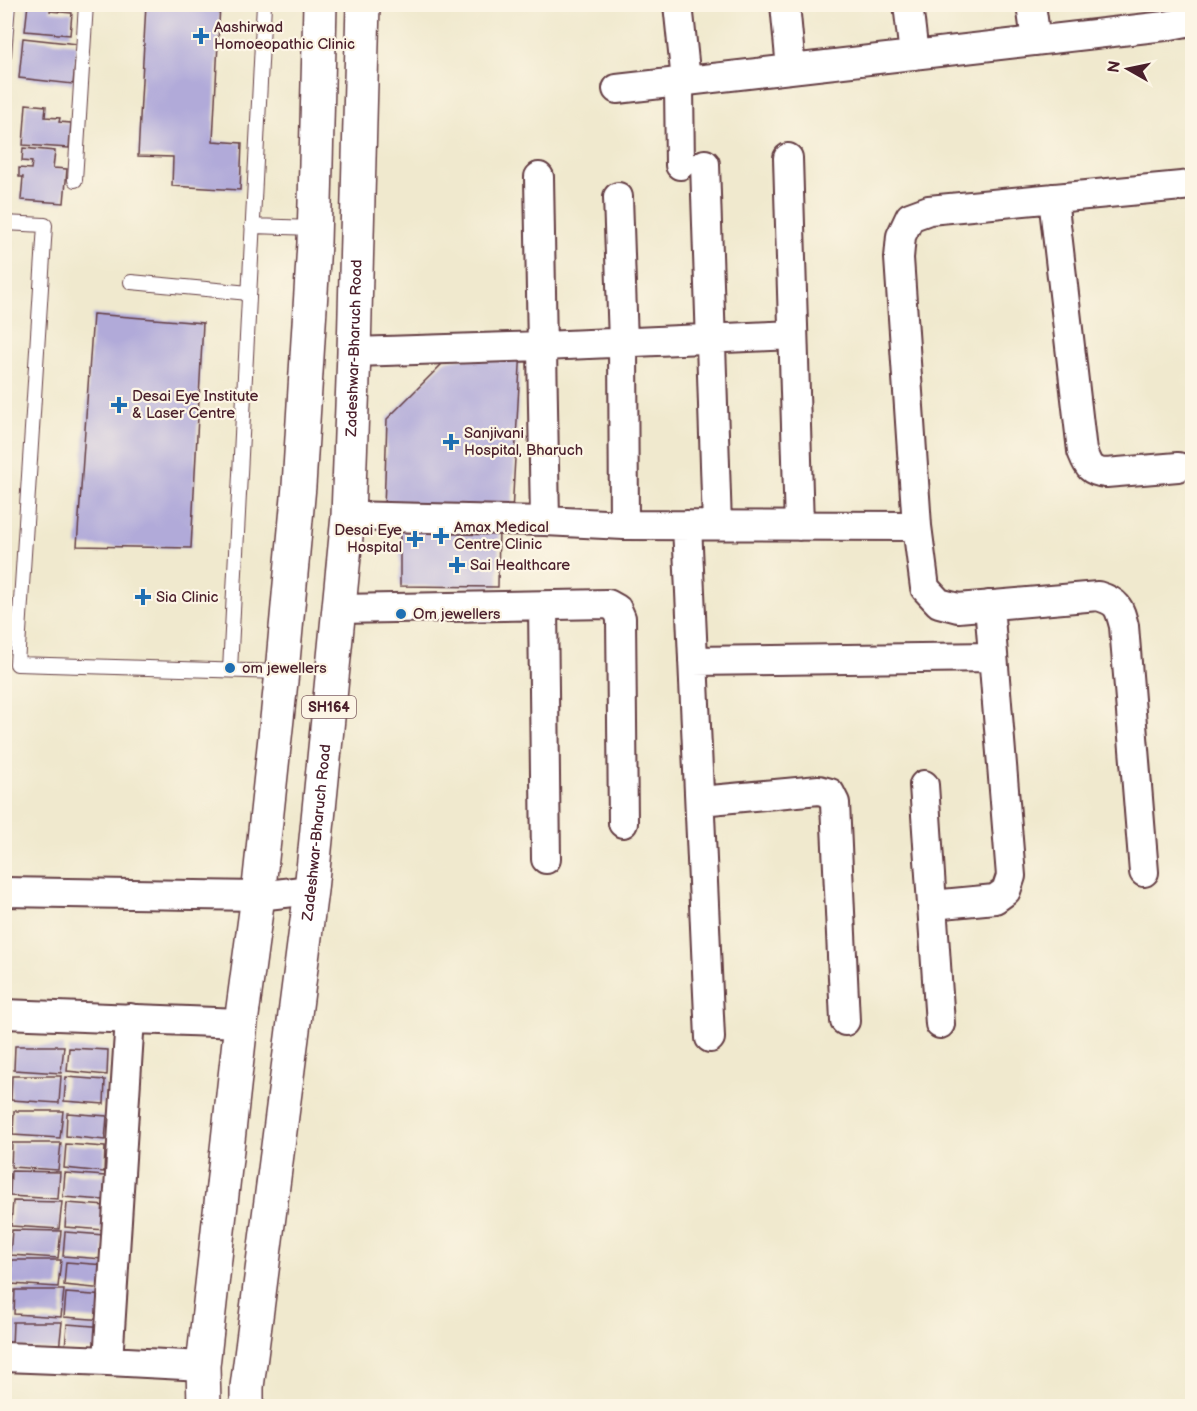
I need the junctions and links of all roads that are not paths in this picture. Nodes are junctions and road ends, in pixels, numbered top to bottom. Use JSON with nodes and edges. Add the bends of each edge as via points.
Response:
{"nodes":[{"id":1,"x":8,"y":4,"type":"edge"},
{"id":2,"x":86,"y":4,"type":"edge"},
{"id":3,"x":264,"y":4,"type":"edge"},
{"id":4,"x":320,"y":4,"type":"edge"},
{"id":5,"x":363,"y":4,"type":"edge"},
{"id":6,"x":678,"y":4,"type":"edge"},
{"id":7,"x":785,"y":4,"type":"edge"},
{"id":8,"x":908,"y":4,"type":"edge"},
{"id":9,"x":1031,"y":4,"type":"edge"},
{"id":10,"x":1173,"y":17,"type":"edge"},
{"id":11,"x":1036,"y":41,"type":"junction"},
{"id":12,"x":4,"y":55,"type":"edge"},
{"id":13,"x":914,"y":55,"type":"junction"},
{"id":14,"x":791,"y":69,"type":"junction"},
{"id":15,"x":686,"y":81,"type":"junction"},
{"id":16,"x":617,"y":89,"type":"dead end"},
{"id":17,"x":788,"y":158,"type":"dead end"},
{"id":18,"x":539,"y":177,"type":"dead end"},
{"id":19,"x":75,"y":180,"type":"dead end"},
{"id":20,"x":1192,"y":185,"type":"edge"},
{"id":21,"x":618,"y":197,"type":"dead end"},
{"id":22,"x":1053,"y":198,"type":"junction"},
{"id":23,"x":4,"y":223,"type":"edge"},
{"id":24,"x":252,"y":226,"type":"junction"},
{"id":25,"x":314,"y":228,"type":"junction"},
{"id":26,"x":131,"y":282,"type":"dead end"},
{"id":27,"x":249,"y":293,"type":"junction"},
{"id":28,"x":793,"y":334,"type":"junction"},
{"id":29,"x":711,"y":339,"type":"junction"},
{"id":30,"x":623,"y":342,"type":"junction"},
{"id":31,"x":543,"y":346,"type":"junction"},
{"id":32,"x":354,"y":352,"type":"junction"},
{"id":33,"x":1178,"y":467,"type":"dead end"},
{"id":34,"x":348,"y":516,"type":"junction"},
{"id":35,"x":545,"y":521,"type":"junction"},
{"id":36,"x":624,"y":525,"type":"junction"},
{"id":37,"x":687,"y":525,"type":"junction"},
{"id":38,"x":717,"y":525,"type":"junction"},
{"id":39,"x":799,"y":526,"type":"junction"},
{"id":40,"x":917,"y":526,"type":"junction"},
{"id":41,"x":989,"y":605,"type":"junction"},
{"id":42,"x":543,"y":606,"type":"junction"},
{"id":43,"x":339,"y":609,"type":"junction"},
{"id":44,"x":993,"y":657,"type":"junction"},
{"id":45,"x":693,"y":661,"type":"junction"},
{"id":46,"x":230,"y":670,"type":"junction"},
{"id":47,"x":282,"y":672,"type":"junction"},
{"id":48,"x":924,"y":785,"type":"dead end"},
{"id":49,"x":700,"y":801,"type":"junction"},
{"id":50,"x":623,"y":823,"type":"dead end"},
{"id":51,"x":546,"y":859,"type":"dead end"},
{"id":52,"x":1144,"y":872,"type":"dead end"},
{"id":53,"x":311,"y":890,"type":"junction"},
{"id":54,"x":4,"y":892,"type":"edge"},
{"id":55,"x":258,"y":896,"type":"junction"},
{"id":56,"x":932,"y":905,"type":"junction"},
{"id":57,"x":4,"y":1014,"type":"edge"},
{"id":58,"x":130,"y":1018,"type":"junction"},
{"id":59,"x":845,"y":1021,"type":"dead end"},
{"id":60,"x":241,"y":1023,"type":"junction"},
{"id":61,"x":940,"y":1024,"type":"dead end"},
{"id":62,"x":711,"y":1038,"type":"dead end"},
{"id":63,"x":4,"y":1357,"type":"edge"},
{"id":64,"x":108,"y":1361,"type":"junction"},
{"id":65,"x":203,"y":1366,"type":"junction"},
{"id":66,"x":204,"y":1407,"type":"edge"},
{"id":67,"x":247,"y":1407,"type":"edge"}],
"edges":[{"from":1,"to":12,"type":"lane"},
{"from":2,"to":19,"type":"lane"},
{"from":3,"to":24,"type":"lane"},
{"from":4,"to":25,"type":"main road"},
{"from":5,"to":32,"type":"main road","name":"Zadeshwar-Bharuch Road","number":"SH164"},
{"from":6,"to":15,"type":"street"},
{"from":7,"to":14,"type":"street"},
{"from":8,"to":13,"type":"street"},
{"from":9,"to":11,"type":"street"},
{"from":10,"to":11,"type":"street"},
{"from":11,"to":13,"type":"street"},
{"from":13,"to":14,"type":"street"},
{"from":14,"to":15,"type":"street"},
{"from":15,"to":16,"type":"street"},
{"from":15,"to":29,"type":"street","via":[[679,87],[692,165]]},
{"from":17,"to":28,"type":"street"},
{"from":18,"to":31,"type":"street"},
{"from":20,"to":22,"type":"street"},
{"from":21,"to":30,"type":"street"},
{"from":22,"to":33,"type":"street","via":[[1082,451],[1087,464],[1106,473]]},
{"from":22,"to":40,"type":"street","via":[[929,210],[910,217],[901,236],[899,258]]},
{"from":23,"to":46,"type":"lane","via":[[45,225],[17,664]]},
{"from":24,"to":25,"type":"lane"},
{"from":24,"to":27,"type":"lane"},
{"from":25,"to":47,"type":"main road","via":[[299,486]]},
{"from":26,"to":27,"type":"lane"},
{"from":27,"to":46,"type":"lane"},
{"from":28,"to":29,"type":"street"},
{"from":28,"to":39,"type":"street"},
{"from":29,"to":30,"type":"street"},
{"from":29,"to":38,"type":"street"},
{"from":30,"to":31,"type":"street"},
{"from":30,"to":36,"type":"street"},
{"from":31,"to":32,"type":"street"},
{"from":31,"to":35,"type":"street"},
{"from":32,"to":34,"type":"main road","name":"Zadeshwar-Bharuch Road","number":"SH164"},
{"from":34,"to":35,"type":"street"},
{"from":34,"to":43,"type":"main road","name":"Zadeshwar-Bharuch Road","number":"SH164"},
{"from":35,"to":36,"type":"street"},
{"from":36,"to":37,"type":"street"},
{"from":37,"to":38,"type":"street"},
{"from":37,"to":45,"type":"street"},
{"from":38,"to":39,"type":"street"},
{"from":39,"to":40,"type":"street"},
{"from":40,"to":41,"type":"street","via":[[925,588],[939,603],[958,608]]},
{"from":41,"to":44,"type":"street"},
{"from":41,"to":52,"type":"street","via":[[1098,596],[1119,608],[1124,626]]},
{"from":42,"to":43,"type":"street"},
{"from":42,"to":50,"type":"street","via":[[608,604],[617,609],[621,618]]},
{"from":42,"to":51,"type":"street"},
{"from":43,"to":53,"type":"main road","name":"Zadeshwar-Bharuch Road","number":"SH164"},
{"from":44,"to":45,"type":"street"},
{"from":44,"to":56,"type":"street","via":[[1011,876],[1006,891],[994,899]]},
{"from":45,"to":49,"type":"street"},
{"from":46,"to":47,"type":"lane"},
{"from":47,"to":55,"type":"main road"},
{"from":48,"to":56,"type":"street"},
{"from":49,"to":59,"type":"street","via":[[819,790],[830,793],[835,803]]},
{"from":49,"to":62,"type":"street"},
{"from":53,"to":55,"type":"street"},
{"from":53,"to":67,"type":"main road","name":"Zadeshwar-Bharuch Road","number":"SH164"},
{"from":54,"to":55,"type":"street"},
{"from":55,"to":60,"type":"main road"},
{"from":56,"to":61,"type":"street"},
{"from":57,"to":58,"type":"street"},
{"from":58,"to":60,"type":"street"},
{"from":58,"to":64,"type":"street"},
{"from":60,"to":65,"type":"main road"},
{"from":63,"to":64,"type":"street"},
{"from":64,"to":65,"type":"street"},
{"from":65,"to":66,"type":"main road"}]}
